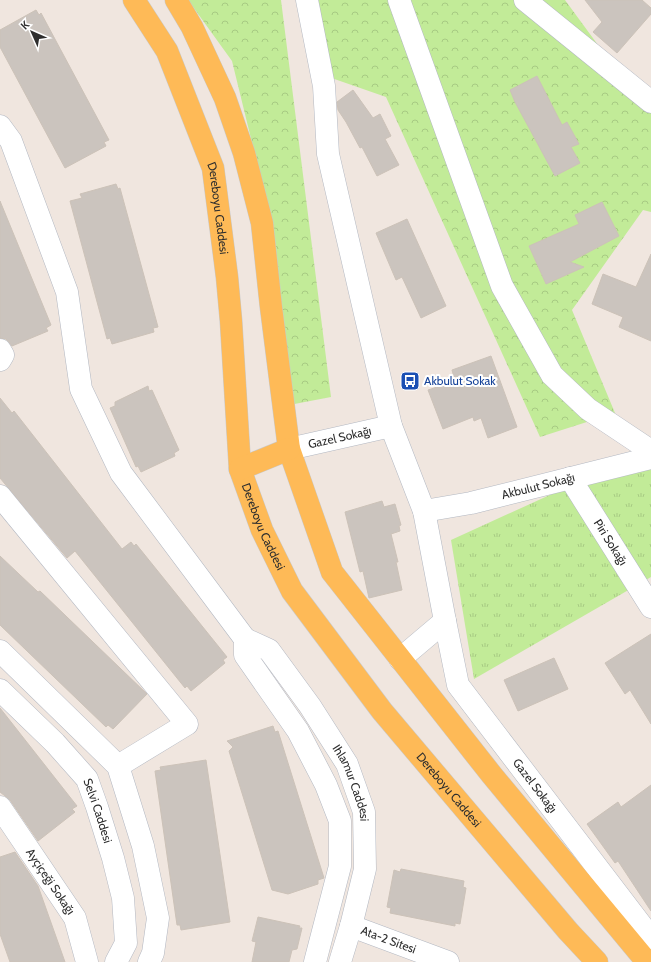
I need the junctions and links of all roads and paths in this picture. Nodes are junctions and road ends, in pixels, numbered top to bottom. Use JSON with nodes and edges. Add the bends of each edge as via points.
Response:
{"nodes":[{"id":1,"x":134,"y":0,"type":"edge"},
{"id":2,"x":176,"y":0,"type":"edge"},
{"id":3,"x":308,"y":0,"type":"edge"},
{"id":4,"x":399,"y":0,"type":"edge"},
{"id":5,"x":525,"y":0,"type":"edge"},
{"id":6,"x":651,"y":102,"type":"edge"},
{"id":7,"x":0,"y":126,"type":"edge"},
{"id":8,"x":0,"y":350,"type":"edge"},
{"id":9,"x":0,"y":360,"type":"edge"},
{"id":10,"x":391,"y":426,"type":"junction"},
{"id":11,"x":289,"y":449,"type":"junction"},
{"id":12,"x":651,"y":451,"type":"edge"},
{"id":13,"x":651,"y":458,"type":"edge"},
{"id":14,"x":240,"y":469,"type":"junction"},
{"id":15,"x":570,"y":478,"type":"junction"},
{"id":16,"x":0,"y":496,"type":"edge"},
{"id":17,"x":424,"y":511,"type":"junction"},
{"id":18,"x":651,"y":607,"type":"edge"},
{"id":19,"x":445,"y":621,"type":"junction"},
{"id":20,"x":245,"y":639,"type":"junction"},
{"id":21,"x":0,"y":651,"type":"edge"},
{"id":22,"x":400,"y":659,"type":"junction"},
{"id":23,"x":0,"y":690,"type":"edge"},
{"id":24,"x":118,"y":766,"type":"junction"},
{"id":25,"x":0,"y":807,"type":"edge"},
{"id":26,"x":351,"y":926,"type":"junction"},
{"id":27,"x":651,"y":938,"type":"edge"},
{"id":28,"x":87,"y":962,"type":"edge"},
{"id":29,"x":116,"y":962,"type":"edge"},
{"id":30,"x":149,"y":962,"type":"edge"},
{"id":31,"x":315,"y":962,"type":"edge"},
{"id":32,"x":340,"y":962,"type":"edge"},
{"id":33,"x":448,"y":962,"type":"edge"},
{"id":34,"x":597,"y":962,"type":"edge"},
{"id":35,"x":646,"y":962,"type":"edge"}],
"edges":[{"from":1,"to":14,"type":"main road","name":"Dereboyu Caddesi","via":[[167,51],[213,168],[231,321]]},
{"from":2,"to":11,"type":"main road","via":[[192,27],[225,98],[244,153],[262,223]]},
{"from":3,"to":10,"type":"street","name":"Gazel Sokağı","via":[[324,86],[328,154]]},
{"from":4,"to":12,"type":"street","via":[[502,286],[552,375],[588,409]]},
{"from":5,"to":6,"type":"street"},
{"from":7,"to":20,"type":"street","via":[[11,141],[67,292],[81,389],[121,474]]},
{"from":8,"to":9,"type":"street","via":[[3,355]]},
{"from":10,"to":11,"type":"street","name":"Gazel Sokağı"},
{"from":10,"to":17,"type":"street","name":"Gazel Sokağı"},
{"from":11,"to":14,"type":"main road"},
{"from":11,"to":22,"type":"main road","via":[[332,572]]},
{"from":13,"to":15,"type":"street","name":"Akbulut Sokağı"},
{"from":14,"to":34,"type":"main road","name":"Dereboyu Caddesi","via":[[262,530],[292,591],[382,711]]},
{"from":15,"to":17,"type":"street","name":"Akbulut Sokağı","via":[[471,503]]},
{"from":15,"to":18,"type":"street","name":"Piri Sokağı"},
{"from":16,"to":24,"type":"street","via":[[187,724]]},
{"from":17,"to":19,"type":"street","name":"Gazel Sokağı"},
{"from":19,"to":22,"type":"street"},
{"from":19,"to":27,"type":"street","name":"Gazel Sokağı","via":[[458,685]]},
{"from":20,"to":26,"type":"street","name":"Ihlamur Caddesi","via":[[269,650],[310,706],[347,764],[364,812],[365,868]]},
{"from":20,"to":31,"type":"street","via":[[245,655],[298,731],[326,785],[340,821],[340,866]]},
{"from":21,"to":24,"type":"street"},
{"from":22,"to":35,"type":"main road"},
{"from":23,"to":29,"type":"street","name":"Selvi Caddesi","via":[[55,743],[87,779],[98,807],[123,898],[126,943]]},
{"from":24,"to":30,"type":"street","via":[[143,846],[158,918],[153,954]]},
{"from":25,"to":28,"type":"street","name":"Ayçiçeği Sokağı","via":[[75,918]]},
{"from":26,"to":32,"type":"street","name":"Ihlamur Caddesi"},
{"from":26,"to":33,"type":"street","name":"Ata-2 Sitesi"}]}
